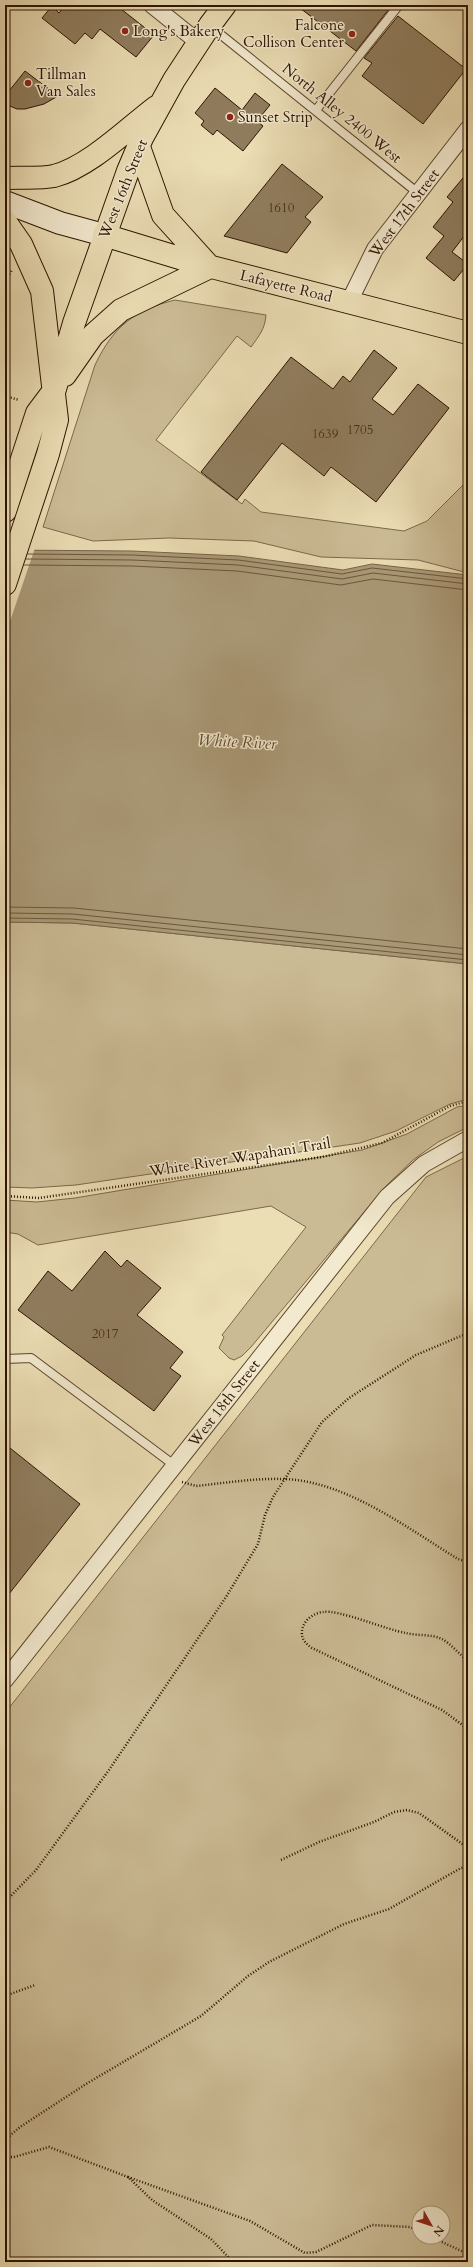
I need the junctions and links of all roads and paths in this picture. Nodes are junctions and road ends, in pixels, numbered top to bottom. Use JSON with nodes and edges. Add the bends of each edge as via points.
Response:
{"nodes":[{"id":1,"x":152,"y":5,"type":"edge"},
{"id":2,"x":226,"y":5,"type":"edge"},
{"id":3,"x":399,"y":5,"type":"edge"},
{"id":4,"x":204,"y":33,"type":"junction"},
{"id":5,"x":161,"y":102,"type":"junction"},
{"id":6,"x":316,"y":110,"type":"junction"},
{"id":7,"x":468,"y":129,"type":"edge"},
{"id":8,"x":139,"y":147,"type":"junction"},
{"id":9,"x":5,"y":178,"type":"edge"},
{"id":10,"x":418,"y":193,"type":"junction"},
{"id":11,"x":5,"y":202,"type":"edge"},
{"id":12,"x":5,"y":221,"type":"edge"},
{"id":13,"x":104,"y":235,"type":"junction"},
{"id":14,"x":210,"y":267,"type":"junction"},
{"id":15,"x":349,"y":302,"type":"junction"},
{"id":16,"x":468,"y":333,"type":"edge"},
{"id":17,"x":55,"y":389,"type":"junction"},
{"id":18,"x":5,"y":396,"type":"edge"},
{"id":19,"x":19,"y":400,"type":"dead end"},
{"id":20,"x":5,"y":511,"type":"edge"},
{"id":21,"x":5,"y":584,"type":"edge"},
{"id":22,"x":468,"y":1101,"type":"edge"},
{"id":23,"x":464,"y":1141,"type":"edge"},
{"id":24,"x":5,"y":1196,"type":"edge"},
{"id":25,"x":468,"y":1333,"type":"edge"},
{"id":26,"x":5,"y":1359,"type":"edge"},
{"id":27,"x":174,"y":1465,"type":"junction"},
{"id":28,"x":164,"y":1478,"type":"junction"},
{"id":29,"x":286,"y":1479,"type":"junction"},
{"id":30,"x":468,"y":1562,"type":"edge"},
{"id":31,"x":468,"y":1661,"type":"edge"},
{"id":32,"x":5,"y":1680,"type":"edge"},
{"id":33,"x":468,"y":1729,"type":"edge"},
{"id":34,"x":468,"y":1848,"type":"edge"},
{"id":35,"x":281,"y":1860,"type":"dead end"},
{"id":36,"x":468,"y":1867,"type":"edge"},
{"id":37,"x":5,"y":1902,"type":"edge"},
{"id":38,"x":35,"y":1985,"type":"dead end"},
{"id":39,"x":5,"y":1996,"type":"edge"},
{"id":40,"x":5,"y":2140,"type":"edge"},
{"id":41,"x":5,"y":2157,"type":"edge"},
{"id":42,"x":128,"y":2177,"type":"junction"},
{"id":43,"x":411,"y":2227,"type":"edge"},
{"id":44,"x":449,"y":2245,"type":"edge"},
{"id":45,"x":468,"y":2254,"type":"edge"},
{"id":46,"x":233,"y":2262,"type":"edge"}],
"edges":[{"from":1,"to":4,"type":"street"},
{"from":2,"to":4,"type":"main road","name":"West 16th Street"},
{"from":3,"to":6,"type":"lane"},
{"from":4,"to":5,"type":"main road","name":"West 16th Street"},
{"from":4,"to":6,"type":"lane","name":"North Alley 2400 West"},
{"from":5,"to":8,"type":"main road","name":"West 16th Street"},
{"from":5,"to":9,"type":"main road","via":[[92,157],[71,169],[54,176]]},
{"from":6,"to":10,"type":"lane","name":"North Alley 2400 West"},
{"from":7,"to":10,"type":"street","name":"West 17th Street"},
{"from":8,"to":13,"type":"main road","name":"West 16th Street","via":[[119,191]]},
{"from":8,"to":14,"type":"main road","via":[[163,215]]},
{"from":10,"to":15,"type":"street","name":"West 17th Street","via":[[369,258]]},
{"from":11,"to":13,"type":"main road"},
{"from":12,"to":17,"type":"main road","via":[[21,244],[42,291]]},
{"from":13,"to":14,"type":"main road","name":"Lafayette Road"},
{"from":13,"to":17,"type":"main road","name":"West 16th Street"},
{"from":14,"to":15,"type":"main road","name":"Lafayette Road"},
{"from":14,"to":17,"type":"main road","via":[[121,310],[93,335]]},
{"from":15,"to":16,"type":"main road","name":"Lafayette Road"},
{"from":17,"to":20,"type":"main road","name":"West 16th Street","via":[[37,413]]},
{"from":17,"to":21,"type":"main road","name":"West 16th Street","via":[[57,420]]},
{"from":18,"to":19,"type":"path"},
{"from":22,"to":24,"type":"path","name":"White River Wapahani Trail","via":[[450,1106],[382,1143],[322,1157],[39,1198]]},
{"from":23,"to":27,"type":"street","name":"West 18th Street","via":[[424,1164],[387,1197]]},
{"from":25,"to":29,"type":"path","via":[[416,1355],[349,1398],[322,1422]]},
{"from":26,"to":27,"type":"lane","via":[[31,1358]]},
{"from":27,"to":28,"type":"street","name":"West 18th Street"},
{"from":28,"to":29,"type":"path","via":[[196,1486]]},
{"from":28,"to":32,"type":"street","name":"West 18th Street"},
{"from":29,"to":30,"type":"path","via":[[320,1486],[360,1500],[458,1559]]},
{"from":29,"to":37,"type":"path","via":[[273,1497],[265,1515],[258,1544],[185,1660],[110,1770],[36,1870]]},
{"from":31,"to":33,"type":"path","via":[[442,1639],[375,1626],[334,1612],[313,1615],[302,1629],[301,1635],[312,1648],[442,1710]]},
{"from":34,"to":35,"type":"path","via":[[419,1813],[408,1810],[394,1812]]},
{"from":36,"to":40,"type":"path","via":[[461,1868],[389,1909],[344,1924],[252,1972],[200,2016],[86,2084],[20,2127]]},
{"from":38,"to":39,"type":"path"},
{"from":41,"to":42,"type":"path","via":[[49,2148]]},
{"from":42,"to":43,"type":"path","via":[[250,2221],[305,2254],[316,2252],[372,2225]]},
{"from":42,"to":46,"type":"path","via":[[152,2200],[212,2239]]},
{"from":44,"to":45,"type":"path"}]}
